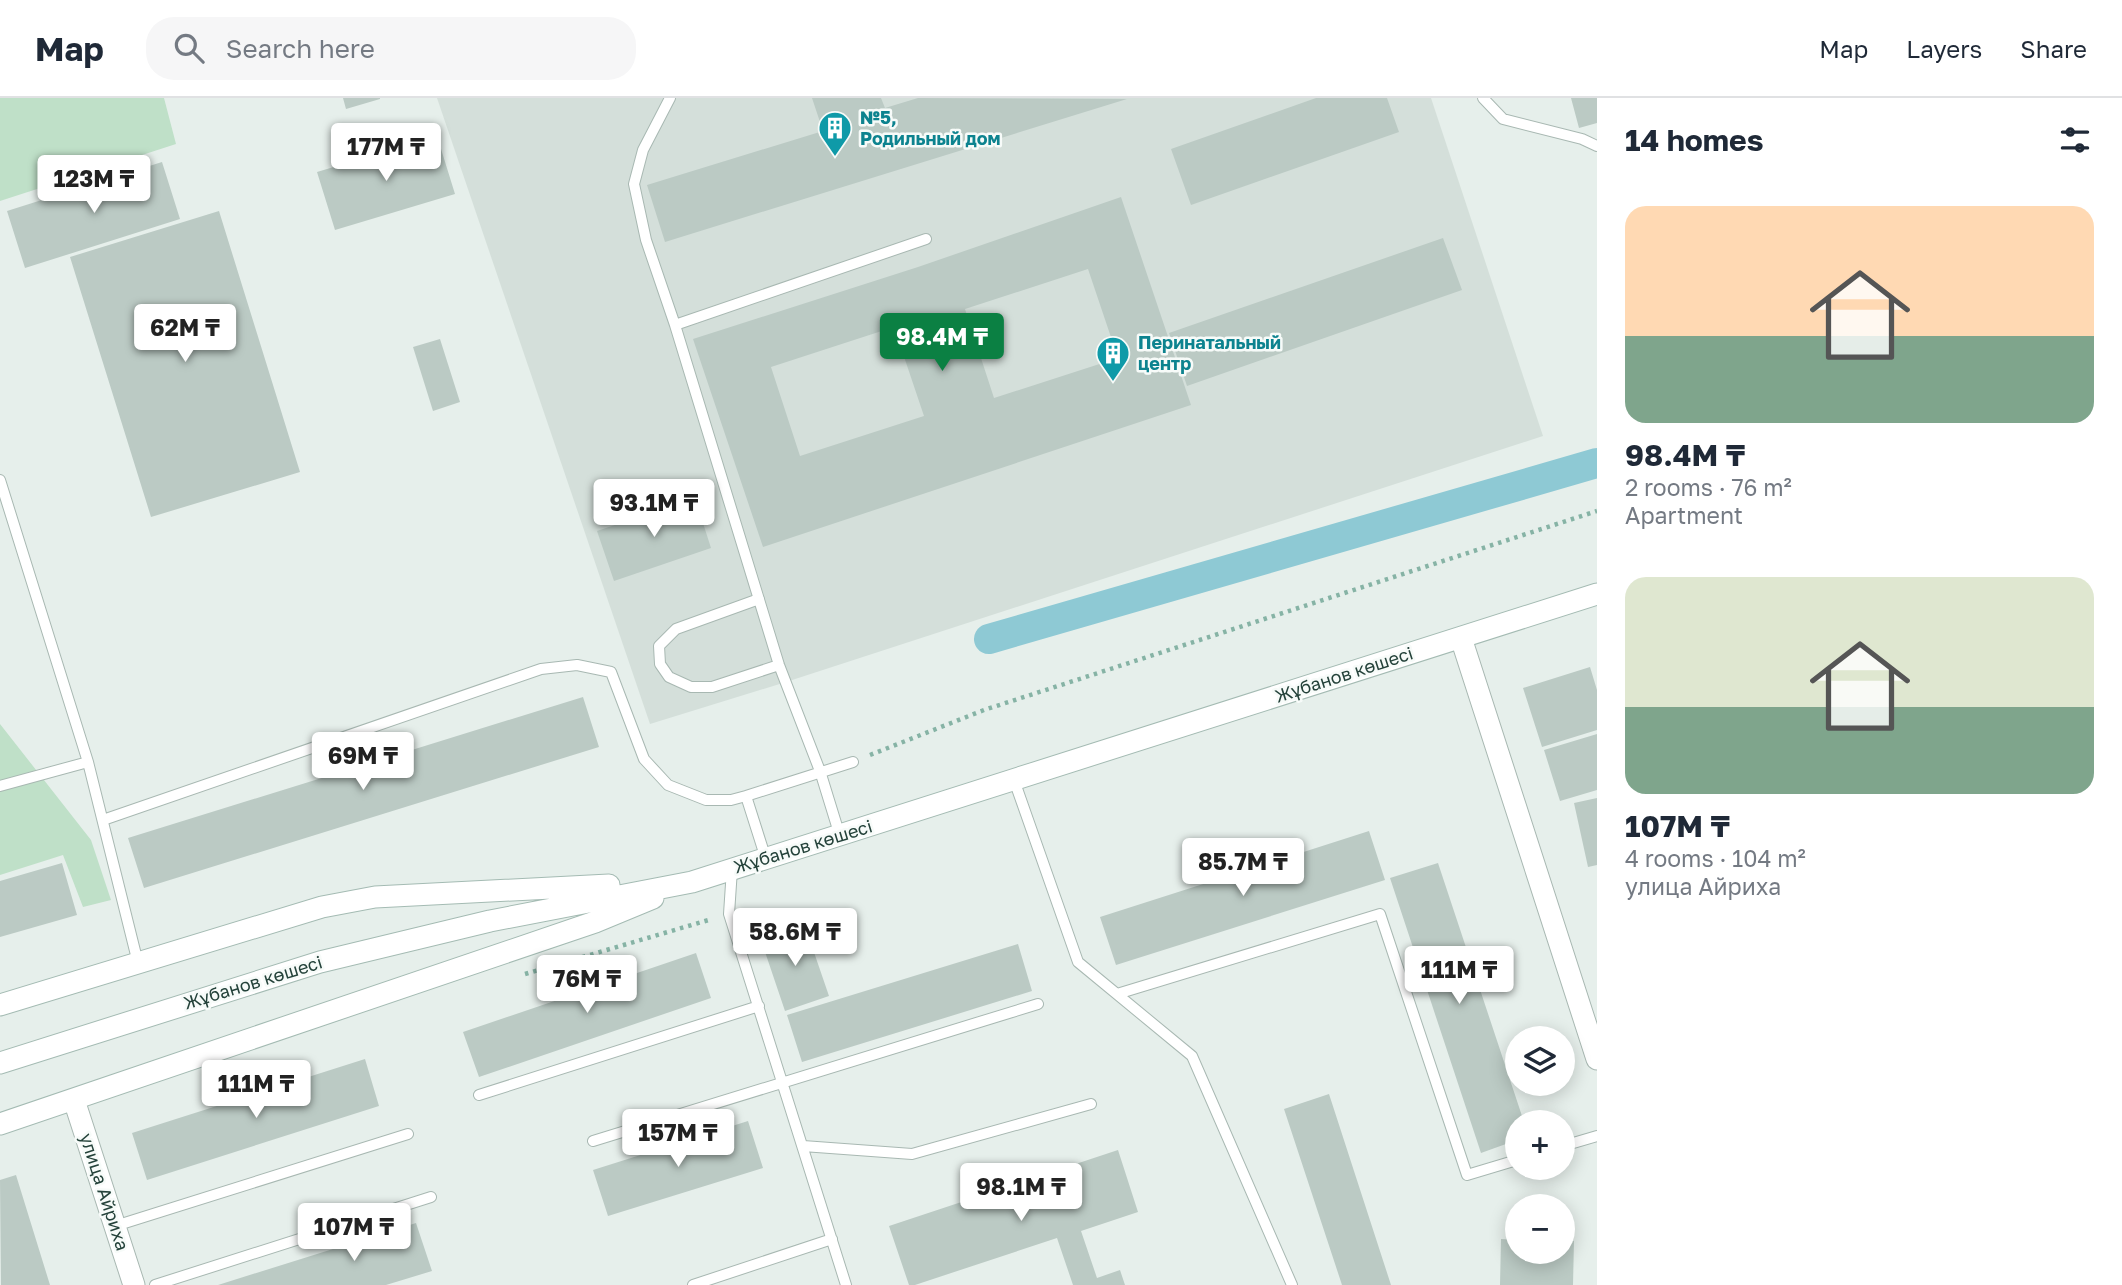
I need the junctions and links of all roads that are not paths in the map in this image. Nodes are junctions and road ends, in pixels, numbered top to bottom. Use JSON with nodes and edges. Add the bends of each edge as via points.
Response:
{"nodes":[{"id":1,"x":670,"y":98,"type":"edge"},
{"id":2,"x":1483,"y":98,"type":"edge"},
{"id":3,"x":1597,"y":146,"type":"edge"},
{"id":4,"x":926,"y":239,"type":"dead end"},
{"id":5,"x":675,"y":325,"type":"junction"},
{"id":6,"x":0,"y":480,"type":"edge"},
{"id":7,"x":1597,"y":594,"type":"edge"},
{"id":8,"x":759,"y":599,"type":"junction"},
{"id":9,"x":1461,"y":638,"type":"junction"},
{"id":10,"x":779,"y":665,"type":"junction"},
{"id":11,"x":89,"y":762,"type":"junction"},
{"id":12,"x":853,"y":762,"type":"road end"},
{"id":13,"x":820,"y":771,"type":"junction"},
{"id":14,"x":1014,"y":780,"type":"junction"},
{"id":15,"x":0,"y":786,"type":"edge"},
{"id":16,"x":746,"y":796,"type":"junction"},
{"id":17,"x":103,"y":820,"type":"junction"},
{"id":18,"x":840,"y":836,"type":"junction"},
{"id":19,"x":766,"y":859,"type":"junction"},
{"id":20,"x":732,"y":869,"type":"junction"},
{"id":21,"x":692,"y":881,"type":"junction"},
{"id":22,"x":138,"y":963,"type":"junction"},
{"id":23,"x":1117,"y":994,"type":"junction"},
{"id":24,"x":1038,"y":1004,"type":"dead end"},
{"id":25,"x":0,"y":1005,"type":"edge"},
{"id":26,"x":759,"y":1006,"type":"junction"},
{"id":27,"x":1597,"y":1059,"type":"edge"},
{"id":28,"x":0,"y":1063,"type":"edge"},
{"id":29,"x":783,"y":1082,"type":"junction"},
{"id":30,"x":479,"y":1095,"type":"dead end"},
{"id":31,"x":74,"y":1100,"type":"junction"},
{"id":32,"x":1091,"y":1104,"type":"dead end"},
{"id":33,"x":0,"y":1124,"type":"edge"},
{"id":34,"x":408,"y":1135,"type":"dead end"},
{"id":35,"x":1597,"y":1136,"type":"edge"},
{"id":36,"x":593,"y":1140,"type":"dead end"},
{"id":37,"x":1575,"y":1142,"type":"edge"},
{"id":38,"x":803,"y":1146,"type":"junction"},
{"id":39,"x":1505,"y":1164,"type":"edge"},
{"id":40,"x":431,"y":1197,"type":"dead end"},
{"id":41,"x":115,"y":1226,"type":"junction"},
{"id":42,"x":832,"y":1239,"type":"junction"},
{"id":43,"x":134,"y":1285,"type":"edge"},
{"id":44,"x":155,"y":1285,"type":"edge"},
{"id":45,"x":693,"y":1285,"type":"edge"},
{"id":46,"x":846,"y":1285,"type":"edge"},
{"id":47,"x":1292,"y":1285,"type":"edge"}],
"edges":[{"from":1,"to":5,"type":"lane","via":[[643,150],[634,184],[646,240]]},
{"from":2,"to":3,"type":"lane","via":[[1503,119]]},
{"from":4,"to":5,"type":"lane"},
{"from":5,"to":8,"type":"lane"},
{"from":6,"to":11,"type":"lane"},
{"from":7,"to":9,"type":"main road","name":"Жұбанов көшесі"},
{"from":8,"to":10,"type":"lane"},
{"from":8,"to":10,"type":"lane","via":[[676,629],[659,646],[660,664],[669,677],[691,687],[712,687]]},
{"from":9,"to":14,"type":"main road","name":"Жұбанов көшесі"},
{"from":9,"to":27,"type":"main road"},
{"from":10,"to":13,"type":"lane"},
{"from":11,"to":15,"type":"lane"},
{"from":11,"to":17,"type":"lane"},
{"from":12,"to":13,"type":"lane"},
{"from":13,"to":16,"type":"lane"},
{"from":13,"to":18,"type":"lane"},
{"from":14,"to":18,"type":"main road","name":"Жұбанов көшесі"},
{"from":14,"to":23,"type":"lane","via":[[1078,962]]},
{"from":16,"to":17,"type":"lane","via":[[706,800],[668,785],[644,759],[611,672],[577,665],[541,669]]},
{"from":16,"to":19,"type":"lane"},
{"from":17,"to":22,"type":"lane"},
{"from":18,"to":19,"type":"main road","name":"Жұбанов көшесі"},
{"from":19,"to":20,"type":"main road","name":"Жұбанов көшесі"},
{"from":20,"to":21,"type":"main road","name":"Жұбанов көшесі"},
{"from":20,"to":26,"type":"lane","via":[[729,914]]},
{"from":21,"to":22,"type":"main road","via":[[375,897],[322,906]]},
{"from":21,"to":28,"type":"main road","name":"Жұбанов көшесі","via":[[490,921],[320,962]]},
{"from":21,"to":31,"type":"main road","via":[[595,922]]},
{"from":22,"to":25,"type":"main road"},
{"from":23,"to":39,"type":"lane","via":[[1380,914],[1467,1175]]},
{"from":23,"to":47,"type":"lane","via":[[1192,1056]]},
{"from":24,"to":29,"type":"lane"},
{"from":26,"to":29,"type":"lane"},
{"from":26,"to":30,"type":"lane"},
{"from":29,"to":36,"type":"lane"},
{"from":29,"to":38,"type":"lane"},
{"from":31,"to":33,"type":"main road"},
{"from":31,"to":41,"type":"main road","name":"улица Айриха"},
{"from":32,"to":38,"type":"lane","via":[[912,1154]]},
{"from":34,"to":41,"type":"lane"},
{"from":35,"to":37,"type":"lane"},
{"from":38,"to":42,"type":"lane"},
{"from":40,"to":44,"type":"lane"},
{"from":41,"to":43,"type":"main road","name":"улица Айриха"},
{"from":42,"to":45,"type":"lane"},
{"from":42,"to":46,"type":"lane"}]}
